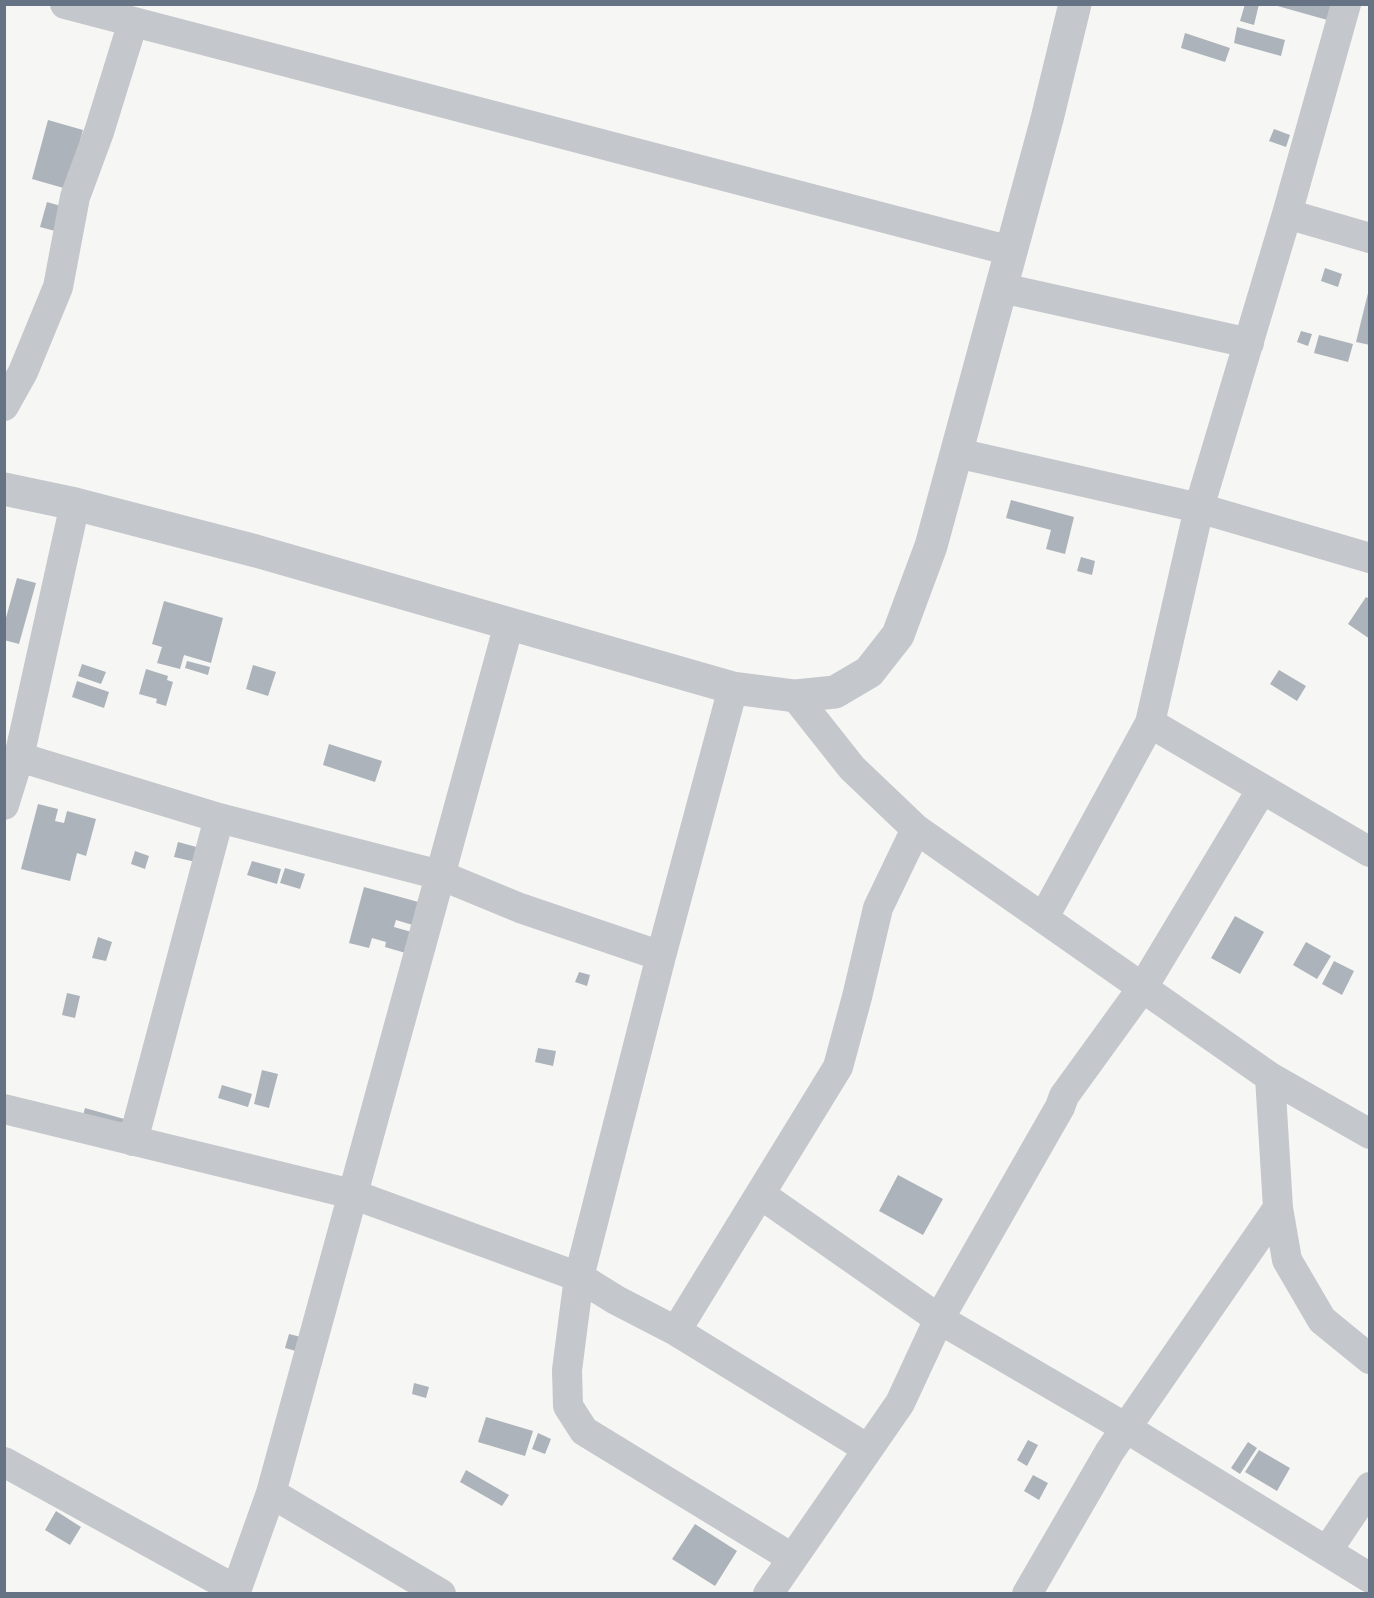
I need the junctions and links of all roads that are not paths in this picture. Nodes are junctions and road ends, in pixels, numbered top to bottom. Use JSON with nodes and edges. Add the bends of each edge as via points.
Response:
{"nodes":[{"id":1,"x":65,"y":4,"type":"edge"},
{"id":2,"x":1075,"y":4,"type":"edge"},
{"id":3,"x":1346,"y":4,"type":"edge"},
{"id":4,"x":151,"y":18,"type":"edge"},
{"id":5,"x":1287,"y":214,"type":"junction"},
{"id":6,"x":1370,"y":238,"type":"edge"},
{"id":7,"x":1011,"y":251,"type":"junction"},
{"id":8,"x":1002,"y":288,"type":"junction"},
{"id":9,"x":1249,"y":343,"type":"junction"},
{"id":10,"x":4,"y":406,"type":"edge"},
{"id":11,"x":957,"y":453,"type":"junction"},
{"id":12,"x":4,"y":489,"type":"edge"},
{"id":13,"x":75,"y":504,"type":"junction"},
{"id":14,"x":1199,"y":508,"type":"junction"},
{"id":15,"x":1370,"y":558,"type":"edge"},
{"id":16,"x":509,"y":624,"type":"junction"},
{"id":17,"x":733,"y":688,"type":"junction"},
{"id":18,"x":795,"y":696,"type":"junction"},
{"id":19,"x":1150,"y":723,"type":"junction"},
{"id":20,"x":19,"y":757,"type":"junction"},
{"id":21,"x":1262,"y":789,"type":"junction"},
{"id":22,"x":4,"y":805,"type":"edge"},
{"id":23,"x":219,"y":818,"type":"junction"},
{"id":24,"x":916,"y":829,"type":"junction"},
{"id":25,"x":1370,"y":852,"type":"edge"},
{"id":26,"x":440,"y":875,"type":"junction"},
{"id":27,"x":1044,"y":917,"type":"junction"},
{"id":28,"x":661,"y":956,"type":"junction"},
{"id":29,"x":1143,"y":987,"type":"junction"},
{"id":30,"x":1270,"y":1077,"type":"junction"},
{"id":31,"x":4,"y":1108,"type":"edge"},
{"id":32,"x":1370,"y":1134,"type":"edge"},
{"id":33,"x":133,"y":1142,"type":"junction"},
{"id":34,"x":352,"y":1194,"type":"junction"},
{"id":35,"x":760,"y":1194,"type":"junction"},
{"id":36,"x":1278,"y":1208,"type":"junction"},
{"id":37,"x":579,"y":1277,"type":"junction"},
{"id":38,"x":939,"y":1319,"type":"junction"},
{"id":39,"x":676,"y":1331,"type":"junction"},
{"id":40,"x":1370,"y":1359,"type":"edge"},
{"id":41,"x":1126,"y":1428,"type":"junction"},
{"id":42,"x":868,"y":1449,"type":"junction"},
{"id":43,"x":4,"y":1462,"type":"edge"},
{"id":44,"x":1370,"y":1487,"type":"edge"},
{"id":45,"x":271,"y":1493,"type":"junction"},
{"id":46,"x":1327,"y":1551,"type":"junction"},
{"id":47,"x":792,"y":1558,"type":"junction"},
{"id":48,"x":1370,"y":1578,"type":"edge"},
{"id":49,"x":235,"y":1592,"type":"edge"},
{"id":50,"x":441,"y":1593,"type":"edge"},
{"id":51,"x":768,"y":1593,"type":"edge"},
{"id":52,"x":1027,"y":1593,"type":"edge"}],
"edges":[{"from":1,"to":4,"type":"street"},
{"from":2,"to":7,"type":"street"},
{"from":3,"to":5,"type":"street"},
{"from":4,"to":7,"type":"street"},
{"from":4,"to":10,"type":"street","via":[[99,132],[75,197],[58,287],[23,372]]},
{"from":5,"to":6,"type":"street"},
{"from":5,"to":9,"type":"street"},
{"from":7,"to":8,"type":"street"},
{"from":8,"to":9,"type":"street"},
{"from":8,"to":11,"type":"street"},
{"from":9,"to":14,"type":"street"},
{"from":11,"to":14,"type":"street"},
{"from":11,"to":18,"type":"street","via":[[931,546],[897,635],[868,672],[855,681],[835,692]]},
{"from":12,"to":13,"type":"street"},
{"from":13,"to":16,"type":"street"},
{"from":13,"to":20,"type":"street"},
{"from":14,"to":15,"type":"street"},
{"from":14,"to":19,"type":"street"},
{"from":16,"to":17,"type":"street"},
{"from":16,"to":26,"type":"street"},
{"from":17,"to":18,"type":"street"},
{"from":17,"to":28,"type":"street"},
{"from":18,"to":24,"type":"street","via":[[852,768]]},
{"from":19,"to":21,"type":"street"},
{"from":19,"to":27,"type":"street"},
{"from":20,"to":22,"type":"street"},
{"from":20,"to":23,"type":"street"},
{"from":21,"to":25,"type":"street"},
{"from":21,"to":29,"type":"street"},
{"from":23,"to":26,"type":"street"},
{"from":23,"to":33,"type":"street"},
{"from":24,"to":27,"type":"street"},
{"from":24,"to":35,"type":"street","via":[[878,908],[838,1067]]},
{"from":26,"to":28,"type":"street","via":[[520,908]]},
{"from":26,"to":34,"type":"street"},
{"from":27,"to":29,"type":"street"},
{"from":28,"to":37,"type":"street"},
{"from":29,"to":30,"type":"street"},
{"from":29,"to":38,"type":"street","via":[[1064,1096]]},
{"from":30,"to":32,"type":"street"},
{"from":30,"to":36,"type":"street"},
{"from":31,"to":33,"type":"street"},
{"from":33,"to":34,"type":"street"},
{"from":34,"to":37,"type":"street"},
{"from":34,"to":45,"type":"street"},
{"from":35,"to":38,"type":"street"},
{"from":35,"to":39,"type":"street"},
{"from":36,"to":40,"type":"street","via":[[1287,1260],[1322,1320]]},
{"from":36,"to":41,"type":"street"},
{"from":37,"to":39,"type":"street"},
{"from":37,"to":47,"type":"street","via":[[567,1370],[568,1406],[584,1431]]},
{"from":38,"to":41,"type":"street"},
{"from":38,"to":42,"type":"street","via":[[900,1403]]},
{"from":39,"to":42,"type":"street"},
{"from":41,"to":46,"type":"street"},
{"from":41,"to":52,"type":"street"},
{"from":42,"to":47,"type":"street"},
{"from":43,"to":49,"type":"street"},
{"from":44,"to":46,"type":"street"},
{"from":45,"to":49,"type":"street"},
{"from":45,"to":50,"type":"street"},
{"from":46,"to":48,"type":"street"},
{"from":47,"to":51,"type":"street"}]}
